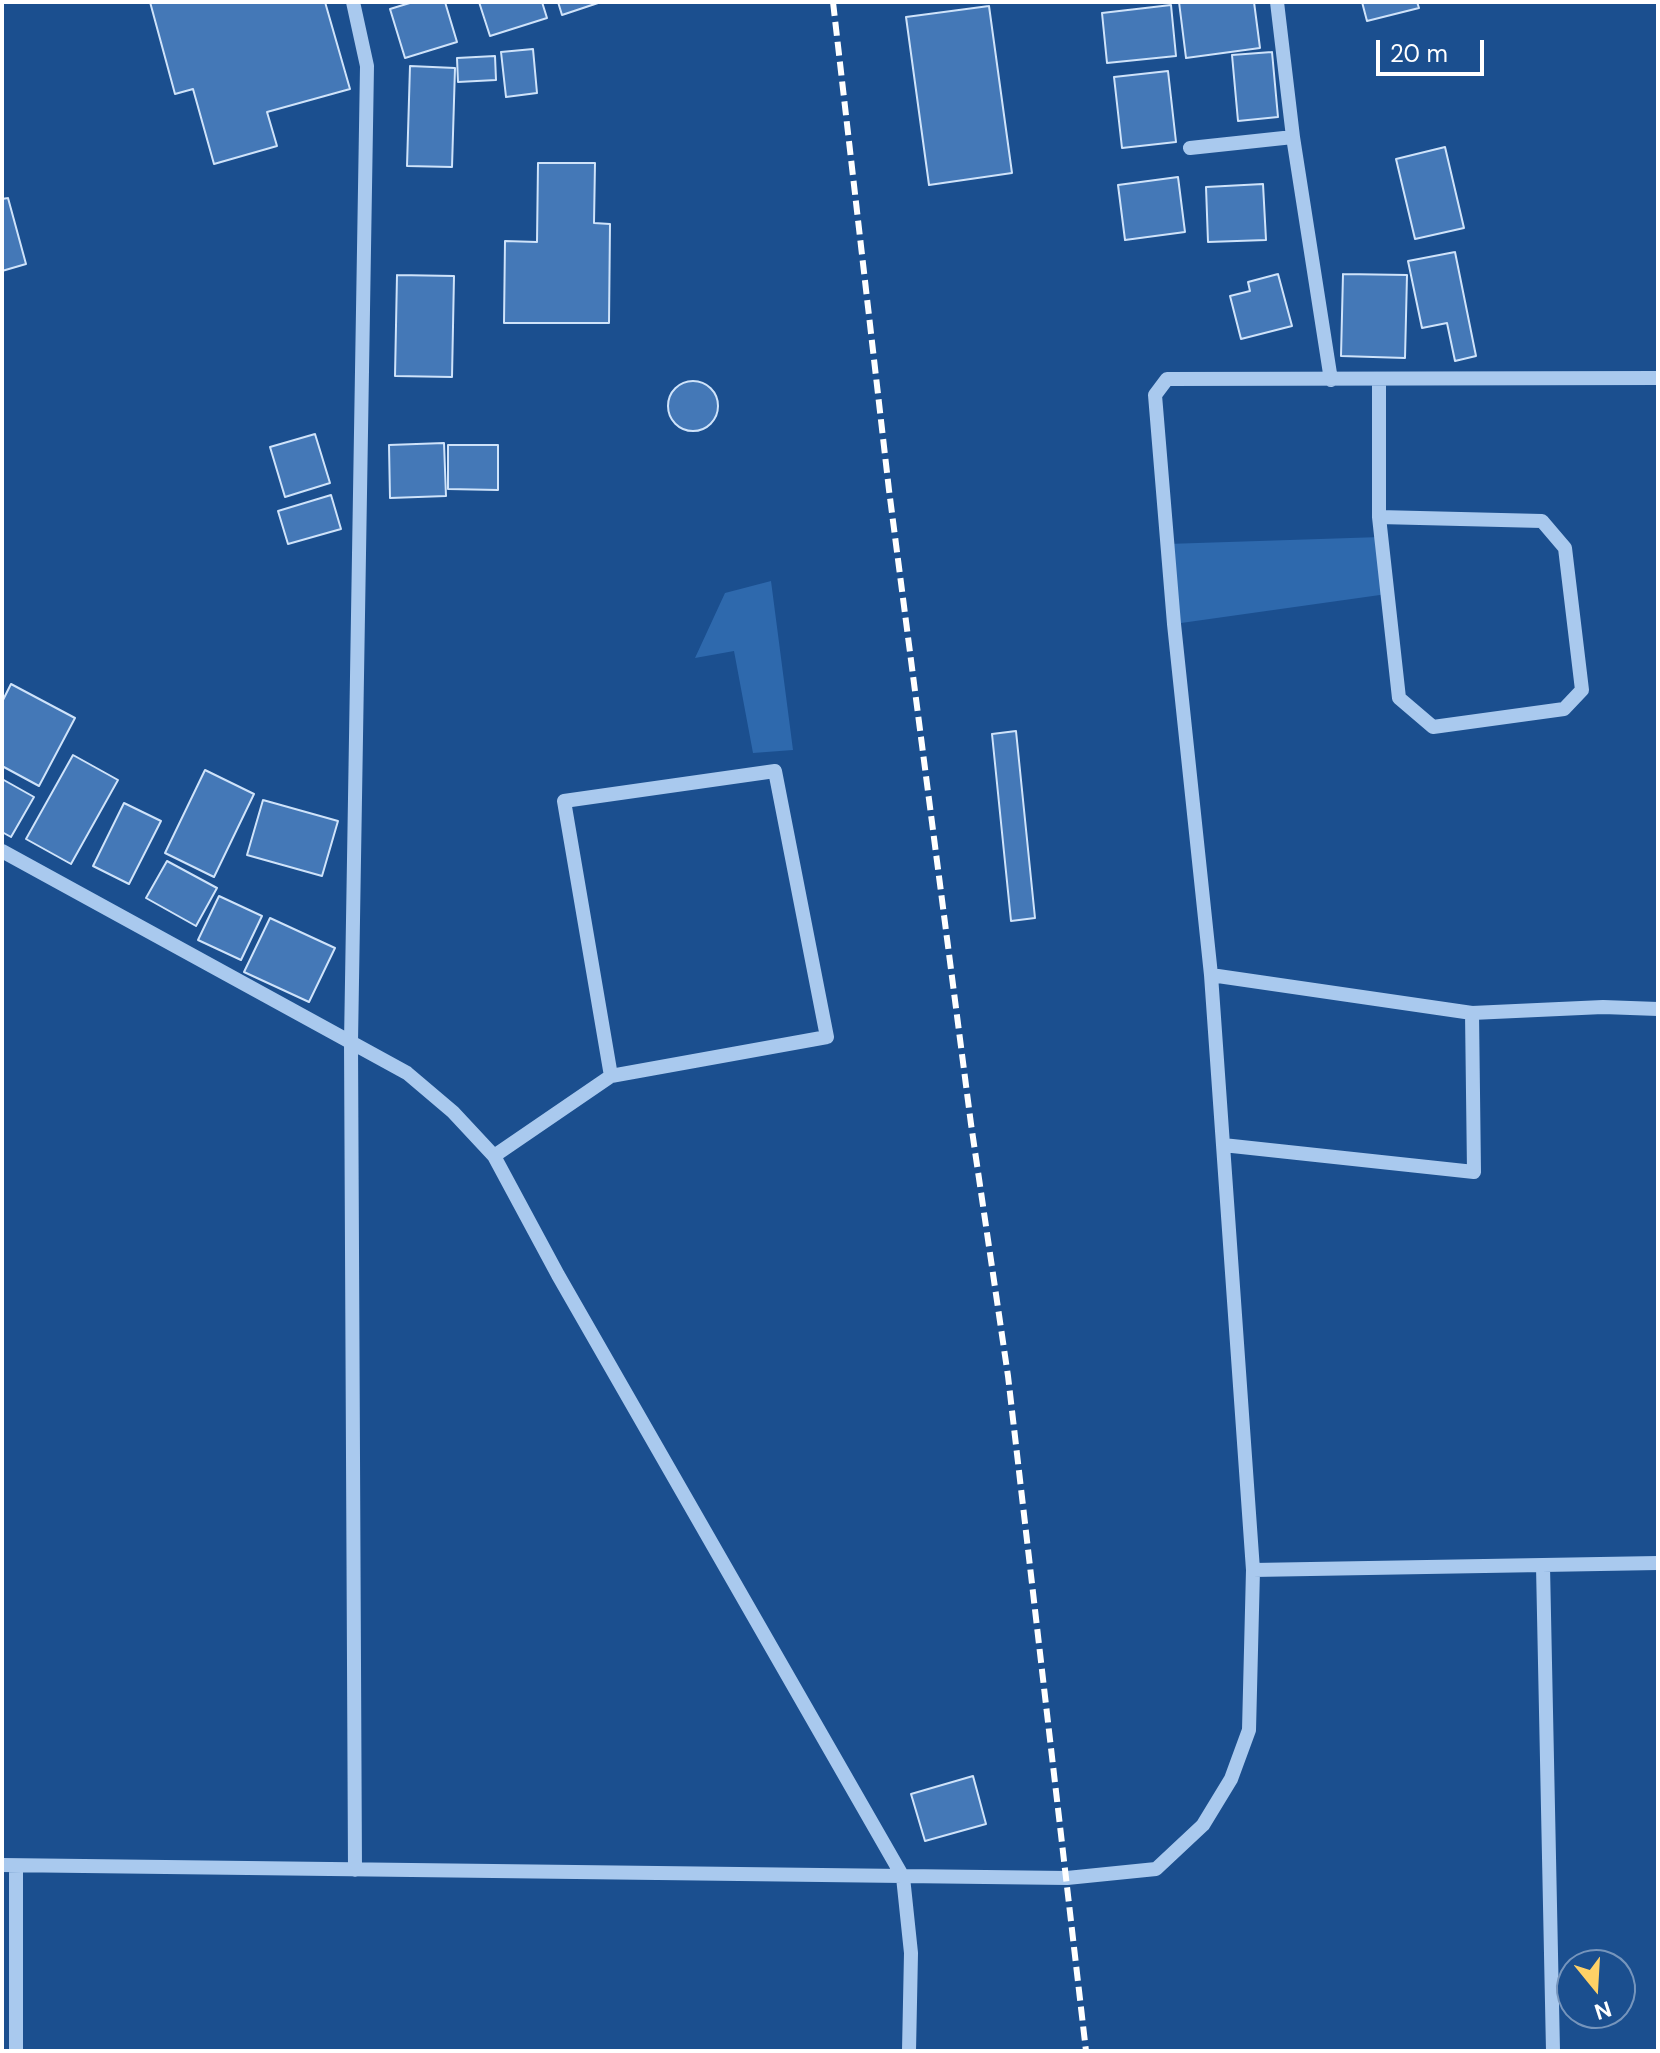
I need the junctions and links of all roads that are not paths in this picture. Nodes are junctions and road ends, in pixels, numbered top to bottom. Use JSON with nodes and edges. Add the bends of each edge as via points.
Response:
{"nodes":[{"id":1,"x":353,"y":2,"type":"edge"},
{"id":2,"x":1277,"y":2,"type":"edge"},
{"id":3,"x":1293,"y":137,"type":"junction"},
{"id":4,"x":1190,"y":148,"type":"dead end"},
{"id":5,"x":1658,"y":378,"type":"edge"},
{"id":6,"x":1379,"y":379,"type":"junction"},
{"id":7,"x":1331,"y":380,"type":"junction"},
{"id":8,"x":1379,"y":517,"type":"junction"},
{"id":9,"x":2,"y":851,"type":"edge"},
{"id":10,"x":1211,"y":975,"type":"junction"},
{"id":11,"x":1658,"y":1009,"type":"edge"},
{"id":12,"x":1472,"y":1013,"type":"junction"},
{"id":13,"x":351,"y":1042,"type":"junction"},
{"id":14,"x":611,"y":1076,"type":"junction"},
{"id":15,"x":1223,"y":1145,"type":"junction"},
{"id":16,"x":494,"y":1156,"type":"junction"},
{"id":17,"x":1658,"y":1563,"type":"edge"},
{"id":18,"x":1543,"y":1566,"type":"junction"},
{"id":19,"x":1253,"y":1570,"type":"junction"},
{"id":20,"x":9,"y":1866,"type":"edge"},
{"id":21,"x":355,"y":1870,"type":"junction"},
{"id":22,"x":903,"y":1877,"type":"junction"},
{"id":23,"x":16,"y":2051,"type":"edge"},
{"id":24,"x":909,"y":2051,"type":"edge"},
{"id":25,"x":1553,"y":2051,"type":"edge"}],
"edges":[{"from":1,"to":13,"type":"street","via":[[367,66]]},
{"from":2,"to":3,"type":"street"},
{"from":3,"to":4,"type":"street"},
{"from":3,"to":7,"type":"street"},
{"from":5,"to":6,"type":"street"},
{"from":6,"to":7,"type":"street"},
{"from":6,"to":8,"type":"street"},
{"from":7,"to":10,"type":"street","via":[[1167,379],[1155,395]]},
{"from":8,"to":8,"type":"street","via":[[1399,698],[1433,727],[1564,709],[1582,690],[1565,548],[1542,521]]},
{"from":9,"to":13,"type":"street"},
{"from":10,"to":12,"type":"street"},
{"from":10,"to":15,"type":"street"},
{"from":11,"to":12,"type":"street"},
{"from":12,"to":15,"type":"street","via":[[1474,1172]]},
{"from":13,"to":16,"type":"street","via":[[407,1073]]},
{"from":13,"to":21,"type":"street"},
{"from":14,"to":14,"type":"street","via":[[564,801],[775,771],[827,1037]]},
{"from":14,"to":16,"type":"street"},
{"from":15,"to":19,"type":"street"},
{"from":16,"to":22,"type":"street"},
{"from":17,"to":18,"type":"street"},
{"from":18,"to":19,"type":"street"},
{"from":18,"to":25,"type":"street"},
{"from":19,"to":22,"type":"street","via":[[1249,1730],[1231,1779],[1203,1825],[1156,1869],[1067,1878]]},
{"from":20,"to":21,"type":"street"},
{"from":20,"to":23,"type":"street"},
{"from":21,"to":22,"type":"street"},
{"from":22,"to":24,"type":"street","via":[[911,1953]]}]}
